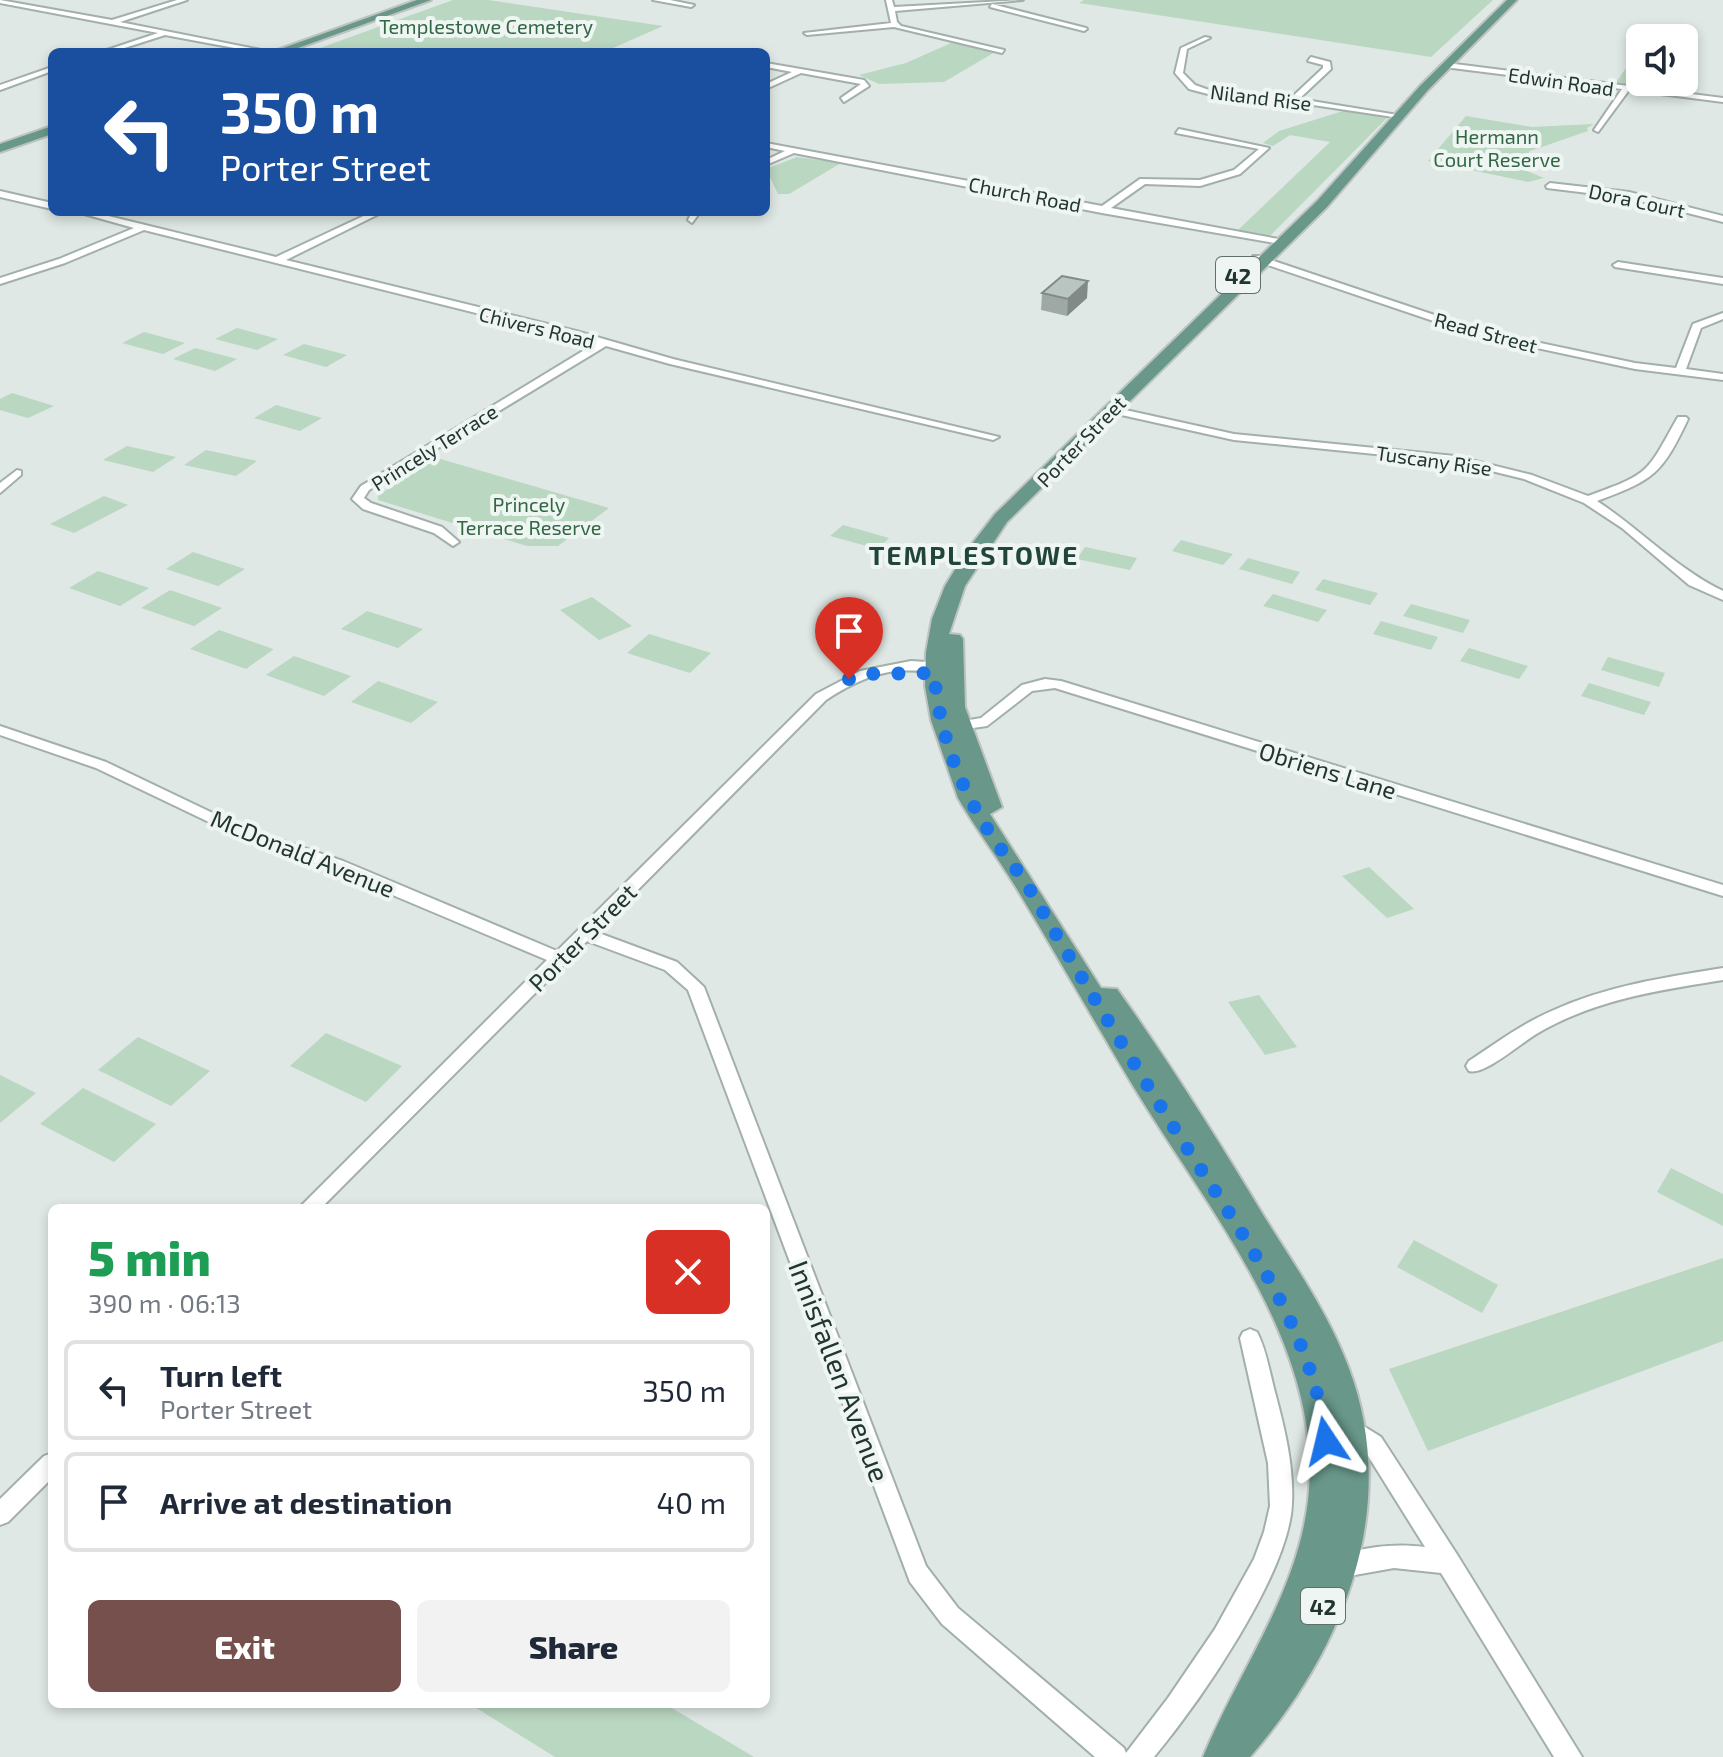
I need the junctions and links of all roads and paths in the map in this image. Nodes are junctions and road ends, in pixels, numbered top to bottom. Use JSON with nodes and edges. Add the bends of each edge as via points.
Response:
{"nodes":[{"id":1,"x":184,"y":0,"type":"edge"},
{"id":2,"x":426,"y":0,"type":"edge"},
{"id":3,"x":445,"y":0,"type":"edge"},
{"id":4,"x":656,"y":0,"type":"edge"},
{"id":5,"x":1020,"y":0,"type":"edge"},
{"id":6,"x":1512,"y":0,"type":"edge"},
{"id":7,"x":1522,"y":0,"type":"edge"},
{"id":8,"x":0,"y":1,"type":"edge"},
{"id":9,"x":987,"y":3,"type":"junction"},
{"id":10,"x":890,"y":4,"type":"edge"},
{"id":11,"x":691,"y":5,"type":"dead end"},
{"id":12,"x":110,"y":22,"type":"junction"},
{"id":13,"x":896,"y":25,"type":"junction"},
{"id":14,"x":1084,"y":29,"type":"dead end"},
{"id":15,"x":164,"y":33,"type":"junction"},
{"id":16,"x":807,"y":33,"type":"dead end"},
{"id":17,"x":1207,"y":38,"type":"dead end"},
{"id":18,"x":1466,"y":47,"type":"junction"},
{"id":19,"x":1484,"y":47,"type":"junction"},
{"id":20,"x":117,"y":48,"type":"edge"},
{"id":21,"x":245,"y":48,"type":"edge"},
{"id":22,"x":288,"y":48,"type":"edge"},
{"id":23,"x":310,"y":48,"type":"edge"},
{"id":24,"x":1002,"y":51,"type":"dead end"},
{"id":25,"x":1311,"y":59,"type":"dead end"},
{"id":26,"x":1447,"y":65,"type":"junction"},
{"id":27,"x":770,"y":66,"type":"edge"},
{"id":28,"x":1460,"y":67,"type":"junction"},
{"id":29,"x":48,"y":70,"type":"edge"},
{"id":30,"x":802,"y":70,"type":"junction"},
{"id":31,"x":770,"y":85,"type":"edge"},
{"id":32,"x":0,"y":88,"type":"edge"},
{"id":33,"x":1625,"y":90,"type":"junction"},
{"id":34,"x":844,"y":100,"type":"dead end"},
{"id":35,"x":1293,"y":100,"type":"junction"},
{"id":36,"x":1723,"y":100,"type":"edge"},
{"id":37,"x":1400,"y":116,"type":"junction"},
{"id":38,"x":1598,"y":130,"type":"dead end"},
{"id":39,"x":48,"y":131,"type":"edge"},
{"id":40,"x":1179,"y":131,"type":"dead end"},
{"id":41,"x":48,"y":139,"type":"edge"},
{"id":42,"x":770,"y":146,"type":"edge"},
{"id":43,"x":0,"y":148,"type":"edge"},
{"id":44,"x":794,"y":150,"type":"junction"},
{"id":45,"x":0,"y":156,"type":"edge"},
{"id":46,"x":770,"y":161,"type":"edge"},
{"id":47,"x":1132,"y":174,"type":"dead end"},
{"id":48,"x":1143,"y":181,"type":"junction"},
{"id":49,"x":1550,"y":186,"type":"dead end"},
{"id":50,"x":0,"y":194,"type":"edge"},
{"id":51,"x":48,"y":205,"type":"edge"},
{"id":52,"x":1102,"y":210,"type":"junction"},
{"id":53,"x":96,"y":216,"type":"edge"},
{"id":54,"x":371,"y":216,"type":"edge"},
{"id":55,"x":1723,"y":219,"type":"edge"},
{"id":56,"x":141,"y":228,"type":"junction"},
{"id":57,"x":1279,"y":242,"type":"junction"},
{"id":58,"x":1261,"y":259,"type":"junction"},
{"id":59,"x":278,"y":260,"type":"junction"},
{"id":60,"x":1618,"y":265,"type":"dead end"},
{"id":61,"x":0,"y":281,"type":"edge"},
{"id":62,"x":1723,"y":281,"type":"edge"},
{"id":63,"x":1723,"y":316,"type":"edge"},
{"id":64,"x":603,"y":343,"type":"junction"},
{"id":65,"x":1680,"y":372,"type":"junction"},
{"id":66,"x":1723,"y":377,"type":"edge"},
{"id":67,"x":1112,"y":410,"type":"junction"},
{"id":68,"x":1682,"y":419,"type":"dead end"},
{"id":69,"x":993,"y":437,"type":"dead end"},
{"id":70,"x":17,"y":473,"type":"dead end"},
{"id":71,"x":0,"y":489,"type":"edge"},
{"id":72,"x":1588,"y":500,"type":"junction"},
{"id":73,"x":453,"y":542,"type":"dead end"},
{"id":74,"x":1723,"y":596,"type":"edge"},
{"id":75,"x":939,"y":669,"type":"junction"},
{"id":76,"x":951,"y":728,"type":"junction"},
{"id":77,"x":0,"y":730,"type":"edge"},
{"id":78,"x":1723,"y":891,"type":"edge"},
{"id":79,"x":585,"y":934,"type":"junction"},
{"id":80,"x":561,"y":959,"type":"junction"},
{"id":81,"x":1723,"y":974,"type":"edge"},
{"id":82,"x":1475,"y":1066,"type":"dead end"},
{"id":83,"x":313,"y":1204,"type":"edge"},
{"id":84,"x":1250,"y":1338,"type":"dead end"},
{"id":85,"x":1337,"y":1422,"type":"junction"},
{"id":86,"x":48,"y":1467,"type":"edge"},
{"id":87,"x":2,"y":1510,"type":"edge"},
{"id":88,"x":1450,"y":1564,"type":"junction"},
{"id":89,"x":1338,"y":1567,"type":"junction"},
{"id":90,"x":1115,"y":1757,"type":"edge"},
{"id":91,"x":1137,"y":1757,"type":"edge"},
{"id":92,"x":1223,"y":1757,"type":"edge"},
{"id":93,"x":1569,"y":1757,"type":"edge"}],
"edges":[{"from":1,"to":12,"type":"street"},
{"from":2,"to":22,"type":"main road"},
{"from":3,"to":23,"type":"main road"},
{"from":4,"to":11,"type":"street"},
{"from":5,"to":9,"type":"street"},
{"from":6,"to":18,"type":"main road","name":"Porter Street"},
{"from":7,"to":19,"type":"main road","name":"Porter Street"},
{"from":8,"to":12,"type":"street"},
{"from":9,"to":10,"type":"street"},
{"from":9,"to":14,"type":"street"},
{"from":10,"to":13,"type":"street"},
{"from":12,"to":15,"type":"street"},
{"from":13,"to":16,"type":"street"},
{"from":13,"to":24,"type":"street"},
{"from":15,"to":20,"type":"street"},
{"from":15,"to":21,"type":"street"},
{"from":17,"to":35,"type":"street","name":"Niland Rise","via":[[1184,48],[1179,73],[1183,81],[1208,92]]},
{"from":18,"to":19,"type":"street"},
{"from":18,"to":26,"type":"main road","name":"Porter Street"},
{"from":19,"to":28,"type":"main road","name":"Porter Street"},
{"from":25,"to":35,"type":"street","via":[[1327,64],[1327,69]]},
{"from":26,"to":28,"type":"street","name":"Edwin Road"},
{"from":26,"to":37,"type":"main road","name":"Porter Street"},
{"from":27,"to":30,"type":"street"},
{"from":28,"to":33,"type":"street","name":"Edwin Road"},
{"from":28,"to":37,"type":"main road","name":"Porter Street"},
{"from":29,"to":32,"type":"street"},
{"from":30,"to":31,"type":"street"},
{"from":30,"to":34,"type":"street","via":[[864,82]]},
{"from":33,"to":36,"type":"street","name":"Edwin Road"},
{"from":33,"to":38,"type":"street"},
{"from":35,"to":37,"type":"street","name":"Niland Rise"},
{"from":37,"to":57,"type":"main road","name":"Porter Street","number":"42"},
{"from":39,"to":43,"type":"main road"},
{"from":40,"to":48,"type":"street","via":[[1265,148],[1237,172],[1200,183]]},
{"from":41,"to":45,"type":"main road"},
{"from":42,"to":44,"type":"street","name":"Church Road"},
{"from":44,"to":46,"type":"street"},
{"from":44,"to":52,"type":"street","name":"Church Road"},
{"from":47,"to":48,"type":"street"},
{"from":48,"to":52,"type":"street"},
{"from":49,"to":55,"type":"street","name":"Dora Court","via":[[1629,195]]},
{"from":50,"to":51,"type":"street"},
{"from":52,"to":57,"type":"street","name":"Church Road"},
{"from":53,"to":56,"type":"street","name":"Chivers Road"},
{"from":54,"to":59,"type":"street"},
{"from":56,"to":59,"type":"street","name":"Chivers Road"},
{"from":56,"to":61,"type":"street"},
{"from":57,"to":58,"type":"main road","name":"Porter Street","number":"42"},
{"from":58,"to":65,"type":"street","name":"Read Street","via":[[1476,332]]},
{"from":58,"to":67,"type":"main road","name":"Porter Street","number":"42"},
{"from":59,"to":64,"type":"street","name":"Chivers Road"},
{"from":60,"to":62,"type":"street"},
{"from":63,"to":65,"type":"street","via":[[1697,326]]},
{"from":64,"to":69,"type":"street","name":"Chivers Road"},
{"from":64,"to":73,"type":"street","name":"Princely Terrace","via":[[365,488],[358,499],[438,530]]},
{"from":65,"to":66,"type":"street","name":"Read Street"},
{"from":67,"to":72,"type":"street","name":"Tuscany Rise","via":[[1234,437],[1455,459],[1528,477]]},
{"from":67,"to":75,"type":"main road","name":"Porter Street","number":"42","via":[[1032,491],[966,588]]},
{"from":68,"to":72,"type":"street","via":[[1659,467],[1647,479]]},
{"from":70,"to":71,"type":"street"},
{"from":72,"to":74,"type":"street","name":"Tuscany Rise","via":[[1694,582]]},
{"from":75,"to":76,"type":"main road","number":"42"},
{"from":75,"to":79,"type":"street","name":"Porter Street","via":[[862,674],[821,697]]},
{"from":76,"to":78,"type":"street","name":"Obriens Lane","via":[[988,721],[1020,689],[1056,684]]},
{"from":76,"to":85,"type":"main road","number":"42","via":[[969,798],[1200,1131],[1322,1346],[1338,1381]]},
{"from":77,"to":80,"type":"street","name":"McDonald Avenue","via":[[101,765],[239,831],[337,865]]},
{"from":79,"to":80,"type":"street","name":"Porter Street"},
{"from":79,"to":90,"type":"street","name":"Innisfallen Avenue","via":[[671,966],[695,987],[903,1539],[931,1595],[969,1635]]},
{"from":80,"to":83,"type":"street","name":"Porter Street"},
{"from":81,"to":82,"type":"street","via":[[1593,1002],[1539,1024]]},
{"from":84,"to":91,"type":"street","via":[[1280,1474],[1276,1538],[1222,1637]]},
{"from":85,"to":88,"type":"street","via":[[1373,1444]]},
{"from":85,"to":89,"type":"main road","number":"42","via":[[1353,1503]]},
{"from":85,"to":92,"type":"main road","number":"42","via":[[1311,1561]]},
{"from":86,"to":87,"type":"street"},
{"from":88,"to":89,"type":"street","via":[[1395,1555]]},
{"from":88,"to":93,"type":"street"},
{"from":89,"to":92,"type":"main road","number":"42","via":[[1302,1650],[1258,1721]]}]}
